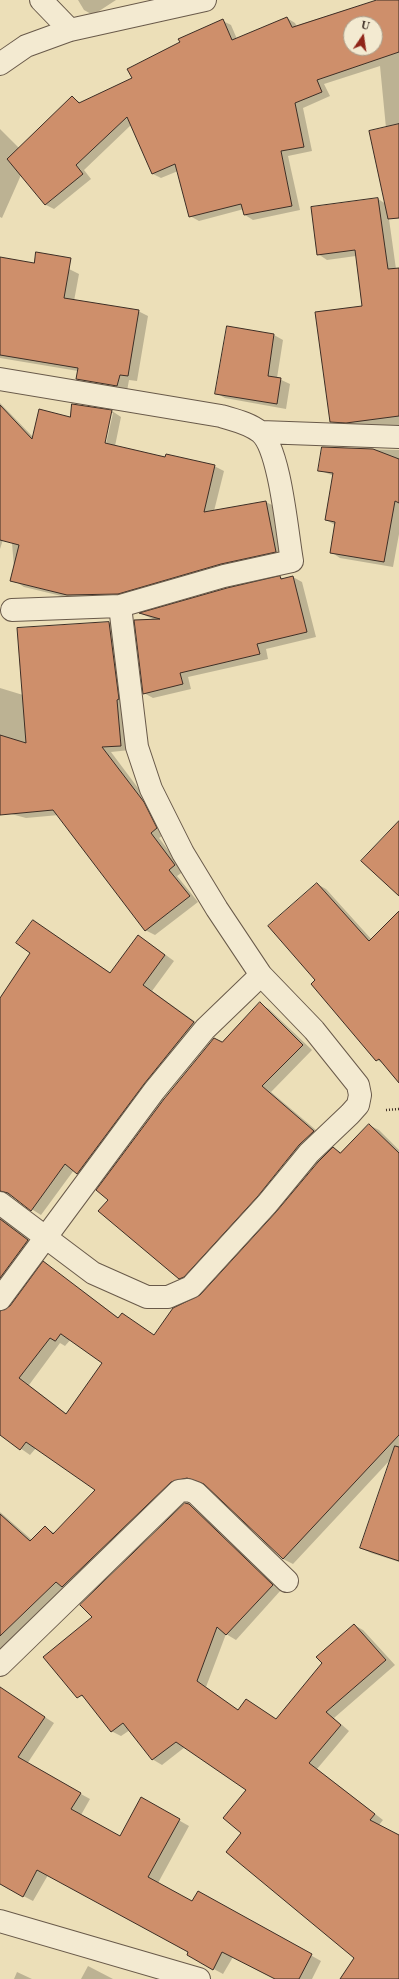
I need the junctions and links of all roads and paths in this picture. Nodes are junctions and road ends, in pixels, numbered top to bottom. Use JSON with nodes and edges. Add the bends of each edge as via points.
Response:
{"nodes":[{"id":1,"x":41,"y":0,"type":"edge"},
{"id":2,"x":205,"y":0,"type":"edge"},
{"id":3,"x":70,"y":30,"type":"junction"},
{"id":4,"x":2,"y":59,"type":"edge"},
{"id":5,"x":0,"y":379,"type":"edge"},
{"id":6,"x":261,"y":432,"type":"junction"},
{"id":7,"x":399,"y":437,"type":"edge"},
{"id":8,"x":120,"y":606,"type":"junction"},
{"id":9,"x":12,"y":610,"type":"dead end"},
{"id":10,"x":261,"y":975,"type":"junction"},
{"id":11,"x":0,"y":1203,"type":"edge"},
{"id":12,"x":46,"y":1237,"type":"junction"},
{"id":13,"x":0,"y":1299,"type":"edge"},
{"id":14,"x":287,"y":1581,"type":"dead end"},
{"id":15,"x":0,"y":1665,"type":"edge"},
{"id":16,"x":0,"y":1921,"type":"edge"},
{"id":17,"x":199,"y":1979,"type":"edge"}],
"edges":[{"from":1,"to":3,"type":"street"},
{"from":2,"to":3,"type":"street"},
{"from":3,"to":4,"type":"street","via":[[26,46]]},
{"from":5,"to":6,"type":"street","via":[[221,416]]},
{"from":6,"to":7,"type":"street"},
{"from":6,"to":8,"type":"street","via":[[275,458],[292,561],[224,576]]},
{"from":8,"to":9,"type":"street"},
{"from":8,"to":10,"type":"street","via":[[137,747],[151,788],[183,853]]},
{"from":10,"to":12,"type":"street","via":[[204,1029],[154,1090]]},
{"from":10,"to":12,"type":"street","via":[[314,1030],[358,1085],[358,1104],[309,1153],[267,1204],[191,1287],[168,1297],[147,1297],[115,1284],[93,1273]]},
{"from":11,"to":12,"type":"street"},
{"from":12,"to":13,"type":"street"},
{"from":14,"to":15,"type":"street","via":[[196,1494],[188,1490],[179,1491]]},
{"from":16,"to":17,"type":"street"}]}
